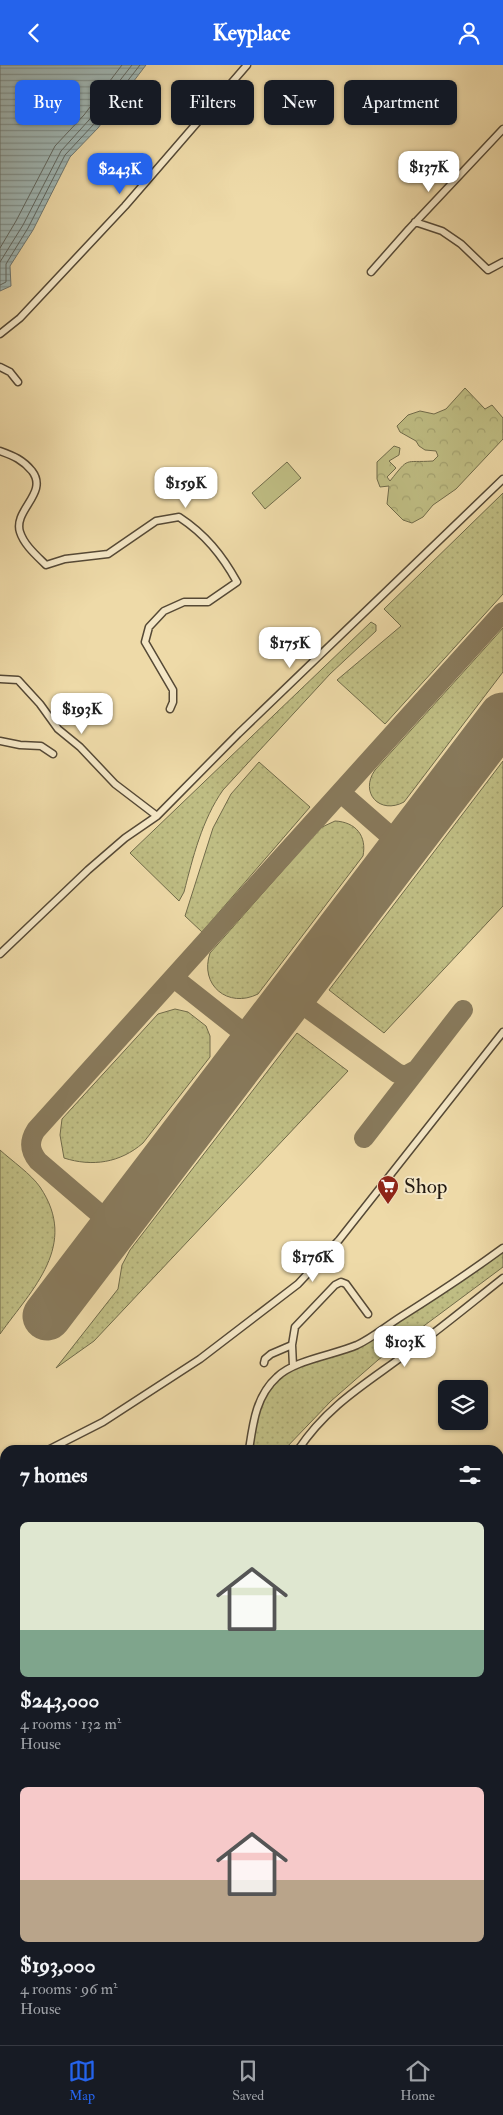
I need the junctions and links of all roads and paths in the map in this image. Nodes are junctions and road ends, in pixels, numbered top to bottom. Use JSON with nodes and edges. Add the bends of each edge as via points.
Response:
{"nodes":[{"id":1,"x":247,"y":65,"type":"edge"},
{"id":2,"x":502,"y":130,"type":"edge"},
{"id":3,"x":415,"y":222,"type":"junction"},
{"id":4,"x":503,"y":262,"type":"edge"},
{"id":5,"x":371,"y":272,"type":"dead end"},
{"id":6,"x":0,"y":334,"type":"edge"},
{"id":7,"x":0,"y":367,"type":"edge"},
{"id":8,"x":18,"y":382,"type":"dead end"},
{"id":9,"x":0,"y":451,"type":"edge"},
{"id":10,"x":503,"y":479,"type":"edge"},
{"id":11,"x":0,"y":679,"type":"edge"},
{"id":12,"x":170,"y":709,"type":"dead end"},
{"id":13,"x":0,"y":741,"type":"edge"},
{"id":14,"x":53,"y":754,"type":"dead end"},
{"id":15,"x":157,"y":816,"type":"junction"},
{"id":16,"x":0,"y":954,"type":"edge"},
{"id":17,"x":503,"y":1032,"type":"edge"},
{"id":18,"x":503,"y":1248,"type":"edge"},
{"id":19,"x":503,"y":1279,"type":"edge"},
{"id":20,"x":368,"y":1314,"type":"dead end"},
{"id":21,"x":292,"y":1345,"type":"junction"},
{"id":22,"x":264,"y":1363,"type":"dead end"},
{"id":23,"x":293,"y":1366,"type":"junction"},
{"id":24,"x":58,"y":1445,"type":"edge"},
{"id":25,"x":250,"y":1445,"type":"edge"},
{"id":26,"x":302,"y":1445,"type":"edge"}],
"edges":[{"from":1,"to":6,"type":"street","via":[[125,206],[20,318]]},
{"from":2,"to":3,"type":"street"},
{"from":3,"to":4,"type":"street","via":[[442,231],[488,270]]},
{"from":3,"to":5,"type":"street"},
{"from":7,"to":8,"type":"street","via":[[10,372]]},
{"from":9,"to":12,"type":"street","via":[[19,458],[35,475],[37,485],[19,521],[20,531],[24,541],[46,565],[65,559],[108,554],[156,521],[179,517],[197,529],[223,556],[237,582],[208,602],[184,603],[164,611],[150,627],[145,642],[173,689]]},
{"from":10,"to":15,"type":"street"},
{"from":11,"to":15,"type":"street","via":[[18,680],[58,729],[115,784]]},
{"from":13,"to":14,"type":"street","via":[[41,746]]},
{"from":15,"to":16,"type":"street","via":[[88,870]]},
{"from":17,"to":24,"type":"street","via":[[339,1240],[298,1284],[200,1359],[103,1422]]},
{"from":18,"to":23,"type":"street","via":[[370,1338],[339,1352]]},
{"from":19,"to":26,"type":"street","via":[[341,1400],[319,1421]]},
{"from":20,"to":21,"type":"street","via":[[341,1281],[295,1327]]},
{"from":21,"to":22,"type":"street","via":[[271,1354]]},
{"from":21,"to":23,"type":"street"},
{"from":23,"to":25,"type":"street","via":[[278,1376],[262,1395]]}]}
